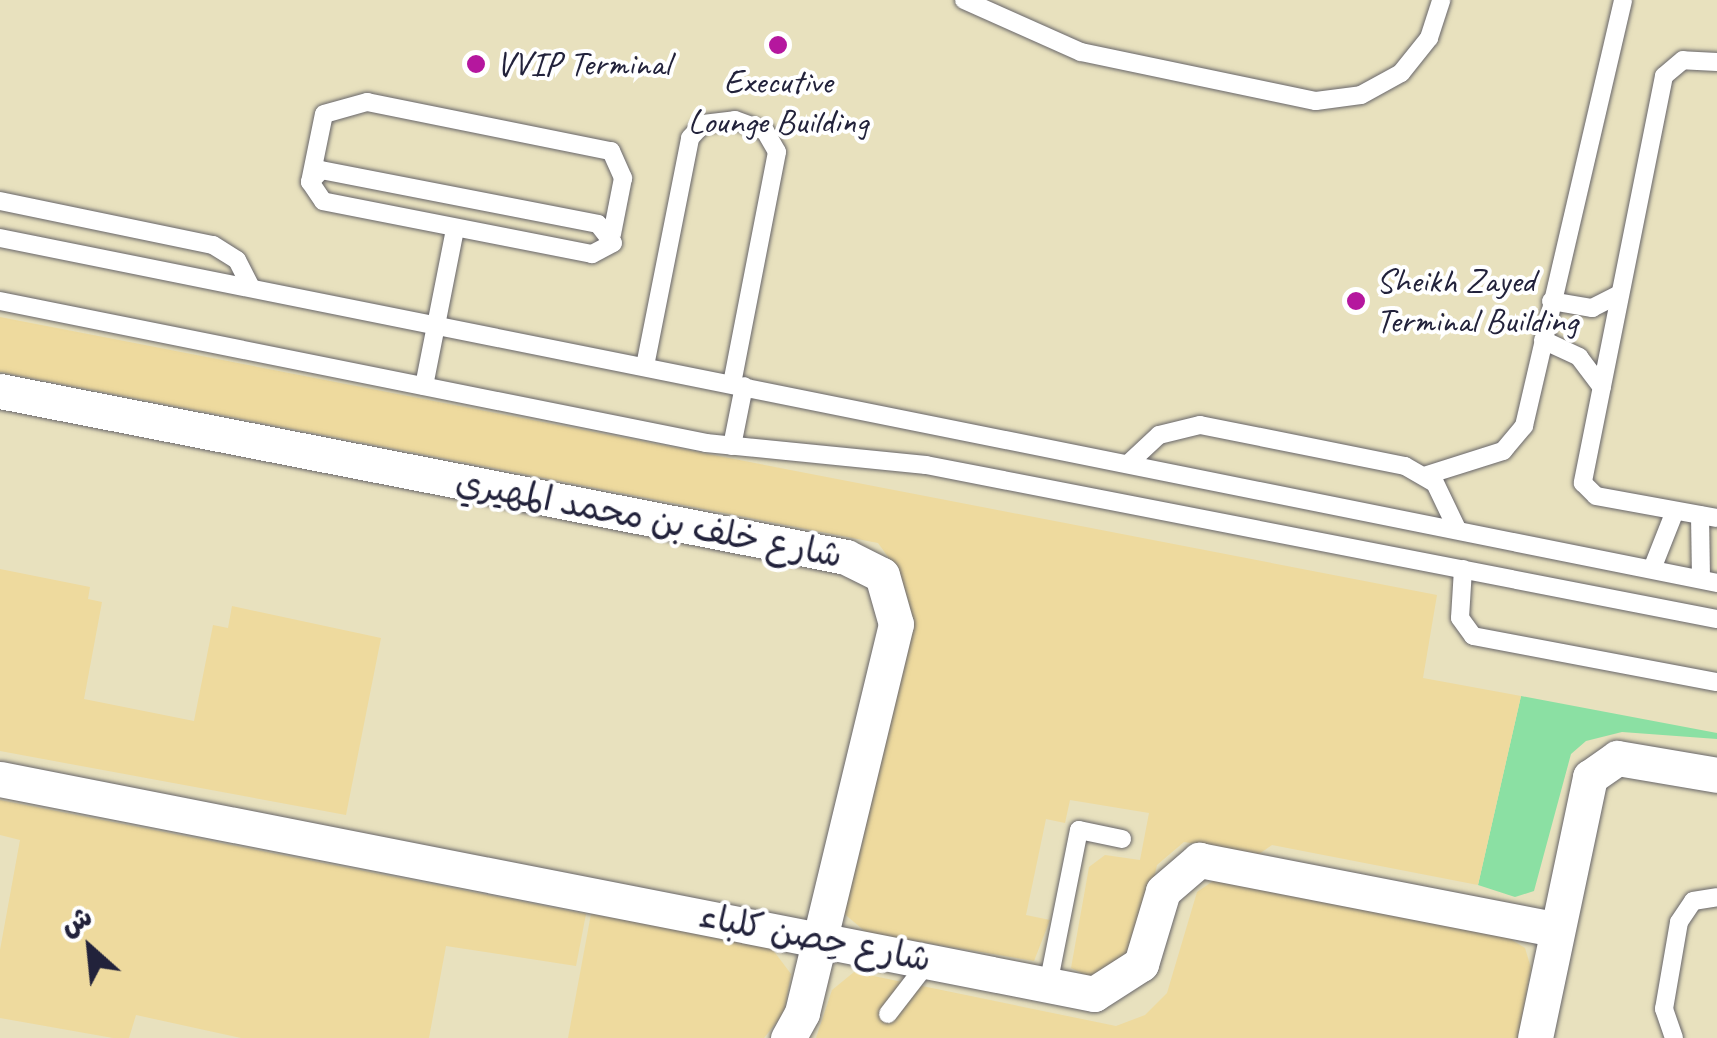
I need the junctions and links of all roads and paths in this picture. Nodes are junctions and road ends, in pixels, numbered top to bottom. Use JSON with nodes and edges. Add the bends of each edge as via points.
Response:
{"nodes":[{"id":1,"x":964,"y":0,"type":"edge"},
{"id":2,"x":1441,"y":0,"type":"edge"},
{"id":3,"x":1622,"y":0,"type":"edge"},
{"id":4,"x":1717,"y":62,"type":"edge"},
{"id":5,"x":310,"y":182,"type":"junction"},
{"id":6,"x":0,"y":201,"type":"edge"},
{"id":7,"x":455,"y":229,"type":"junction"},
{"id":8,"x":612,"y":234,"type":"junction"},
{"id":9,"x":0,"y":238,"type":"edge"},
{"id":10,"x":251,"y":288,"type":"junction"},
{"id":11,"x":1620,"y":294,"type":"junction"},
{"id":12,"x":0,"y":300,"type":"edge"},
{"id":13,"x":1551,"y":302,"type":"junction"},
{"id":14,"x":436,"y":325,"type":"junction"},
{"id":15,"x":1543,"y":340,"type":"junction"},
{"id":16,"x":644,"y":366,"type":"junction"},
{"id":17,"x":738,"y":385,"type":"junction"},
{"id":18,"x":424,"y":386,"type":"junction"},
{"id":19,"x":1602,"y":387,"type":"junction"},
{"id":20,"x":0,"y":391,"type":"edge"},
{"id":21,"x":732,"y":446,"type":"junction"},
{"id":22,"x":1128,"y":463,"type":"junction"},
{"id":23,"x":1427,"y":475,"type":"junction"},
{"id":24,"x":1675,"y":510,"type":"junction"},
{"id":25,"x":1709,"y":517,"type":"edge"},
{"id":26,"x":1456,"y":529,"type":"junction"},
{"id":27,"x":1464,"y":569,"type":"junction"},
{"id":28,"x":1652,"y":570,"type":"junction"},
{"id":29,"x":1709,"y":581,"type":"edge"},
{"id":30,"x":1717,"y":619,"type":"edge"},
{"id":31,"x":1717,"y":682,"type":"edge"},
{"id":32,"x":1717,"y":775,"type":"edge"},
{"id":33,"x":0,"y":779,"type":"edge"},
{"id":34,"x":1122,"y":839,"type":"dead end"},
{"id":35,"x":1717,"y":898,"type":"edge"},
{"id":36,"x":1556,"y":928,"type":"junction"},
{"id":37,"x":816,"y":939,"type":"junction"},
{"id":38,"x":929,"y":961,"type":"junction"},
{"id":39,"x":1048,"y":985,"type":"junction"},
{"id":40,"x":888,"y":1014,"type":"dead end"},
{"id":41,"x":788,"y":1038,"type":"edge"},
{"id":42,"x":1534,"y":1038,"type":"edge"},
{"id":43,"x":1674,"y":1038,"type":"edge"}],
"edges":[{"from":1,"to":2,"type":"lane","via":[[1082,52],[1316,101],[1361,95],[1401,73],[1429,38]]},
{"from":3,"to":13,"type":"lane"},
{"from":4,"to":11,"type":"lane","via":[[1683,60],[1664,76]]},
{"from":5,"to":7,"type":"lane","via":[[324,201]]},
{"from":5,"to":8,"type":"lane","via":[[329,170]]},
{"from":5,"to":8,"type":"lane","via":[[324,114],[367,102],[611,151],[622,178]]},
{"from":6,"to":10,"type":"lane","via":[[213,245],[237,260]]},
{"from":7,"to":8,"type":"lane","via":[[600,255]]},
{"from":7,"to":14,"type":"lane"},
{"from":9,"to":10,"type":"lane"},
{"from":10,"to":14,"type":"lane"},
{"from":11,"to":13,"type":"lane","via":[[1592,308]]},
{"from":11,"to":19,"type":"lane"},
{"from":12,"to":18,"type":"lane"},
{"from":13,"to":15,"type":"lane"},
{"from":14,"to":16,"type":"lane"},
{"from":14,"to":18,"type":"lane"},
{"from":15,"to":19,"type":"lane","via":[[1579,357]]},
{"from":15,"to":23,"type":"lane","via":[[1520,436],[1503,451]]},
{"from":16,"to":17,"type":"lane"},
{"from":16,"to":17,"type":"lane","via":[[690,138],[702,124],[735,120],[762,128],[777,152]]},
{"from":17,"to":21,"type":"lane"},
{"from":17,"to":22,"type":"lane"},
{"from":18,"to":21,"type":"lane"},
{"from":19,"to":24,"type":"lane","via":[[1585,490]]},
{"from":20,"to":37,"type":"street","name":"شارع خلف بن محمد المهيري","via":[[865,563],[888,586],[896,624]]},
{"from":21,"to":27,"type":"lane","via":[[926,465]]},
{"from":22,"to":23,"type":"lane","via":[[1159,434],[1200,425]]},
{"from":22,"to":26,"type":"lane"},
{"from":23,"to":26,"type":"lane"},
{"from":24,"to":25,"type":"lane"},
{"from":24,"to":28,"type":"lane"},
{"from":25,"to":29,"type":"lane"},
{"from":26,"to":28,"type":"lane"},
{"from":27,"to":30,"type":"lane"},
{"from":27,"to":31,"type":"lane","via":[[1460,618],[1473,636]]},
{"from":28,"to":29,"type":"lane"},
{"from":32,"to":36,"type":"street","via":[[1617,758],[1601,765]]},
{"from":33,"to":37,"type":"street","name":"شارع حِصن كلباء"},
{"from":34,"to":39,"type":"lane","via":[[1079,830]]},
{"from":35,"to":43,"type":"lane","via":[[1694,901],[1679,922],[1664,1009]]},
{"from":36,"to":39,"type":"street","name":"شارع حِصن كلباء","via":[[1199,860],[1163,890],[1150,943],[1124,983],[1094,994]]},
{"from":36,"to":42,"type":"street"},
{"from":37,"to":38,"type":"street","name":"شارع حِصن كلباء"},
{"from":37,"to":41,"type":"street","name":"شارع خلف بن محمد المهيري"},
{"from":38,"to":39,"type":"street","name":"شارع حِصن كلباء"},
{"from":38,"to":40,"type":"lane"}]}
